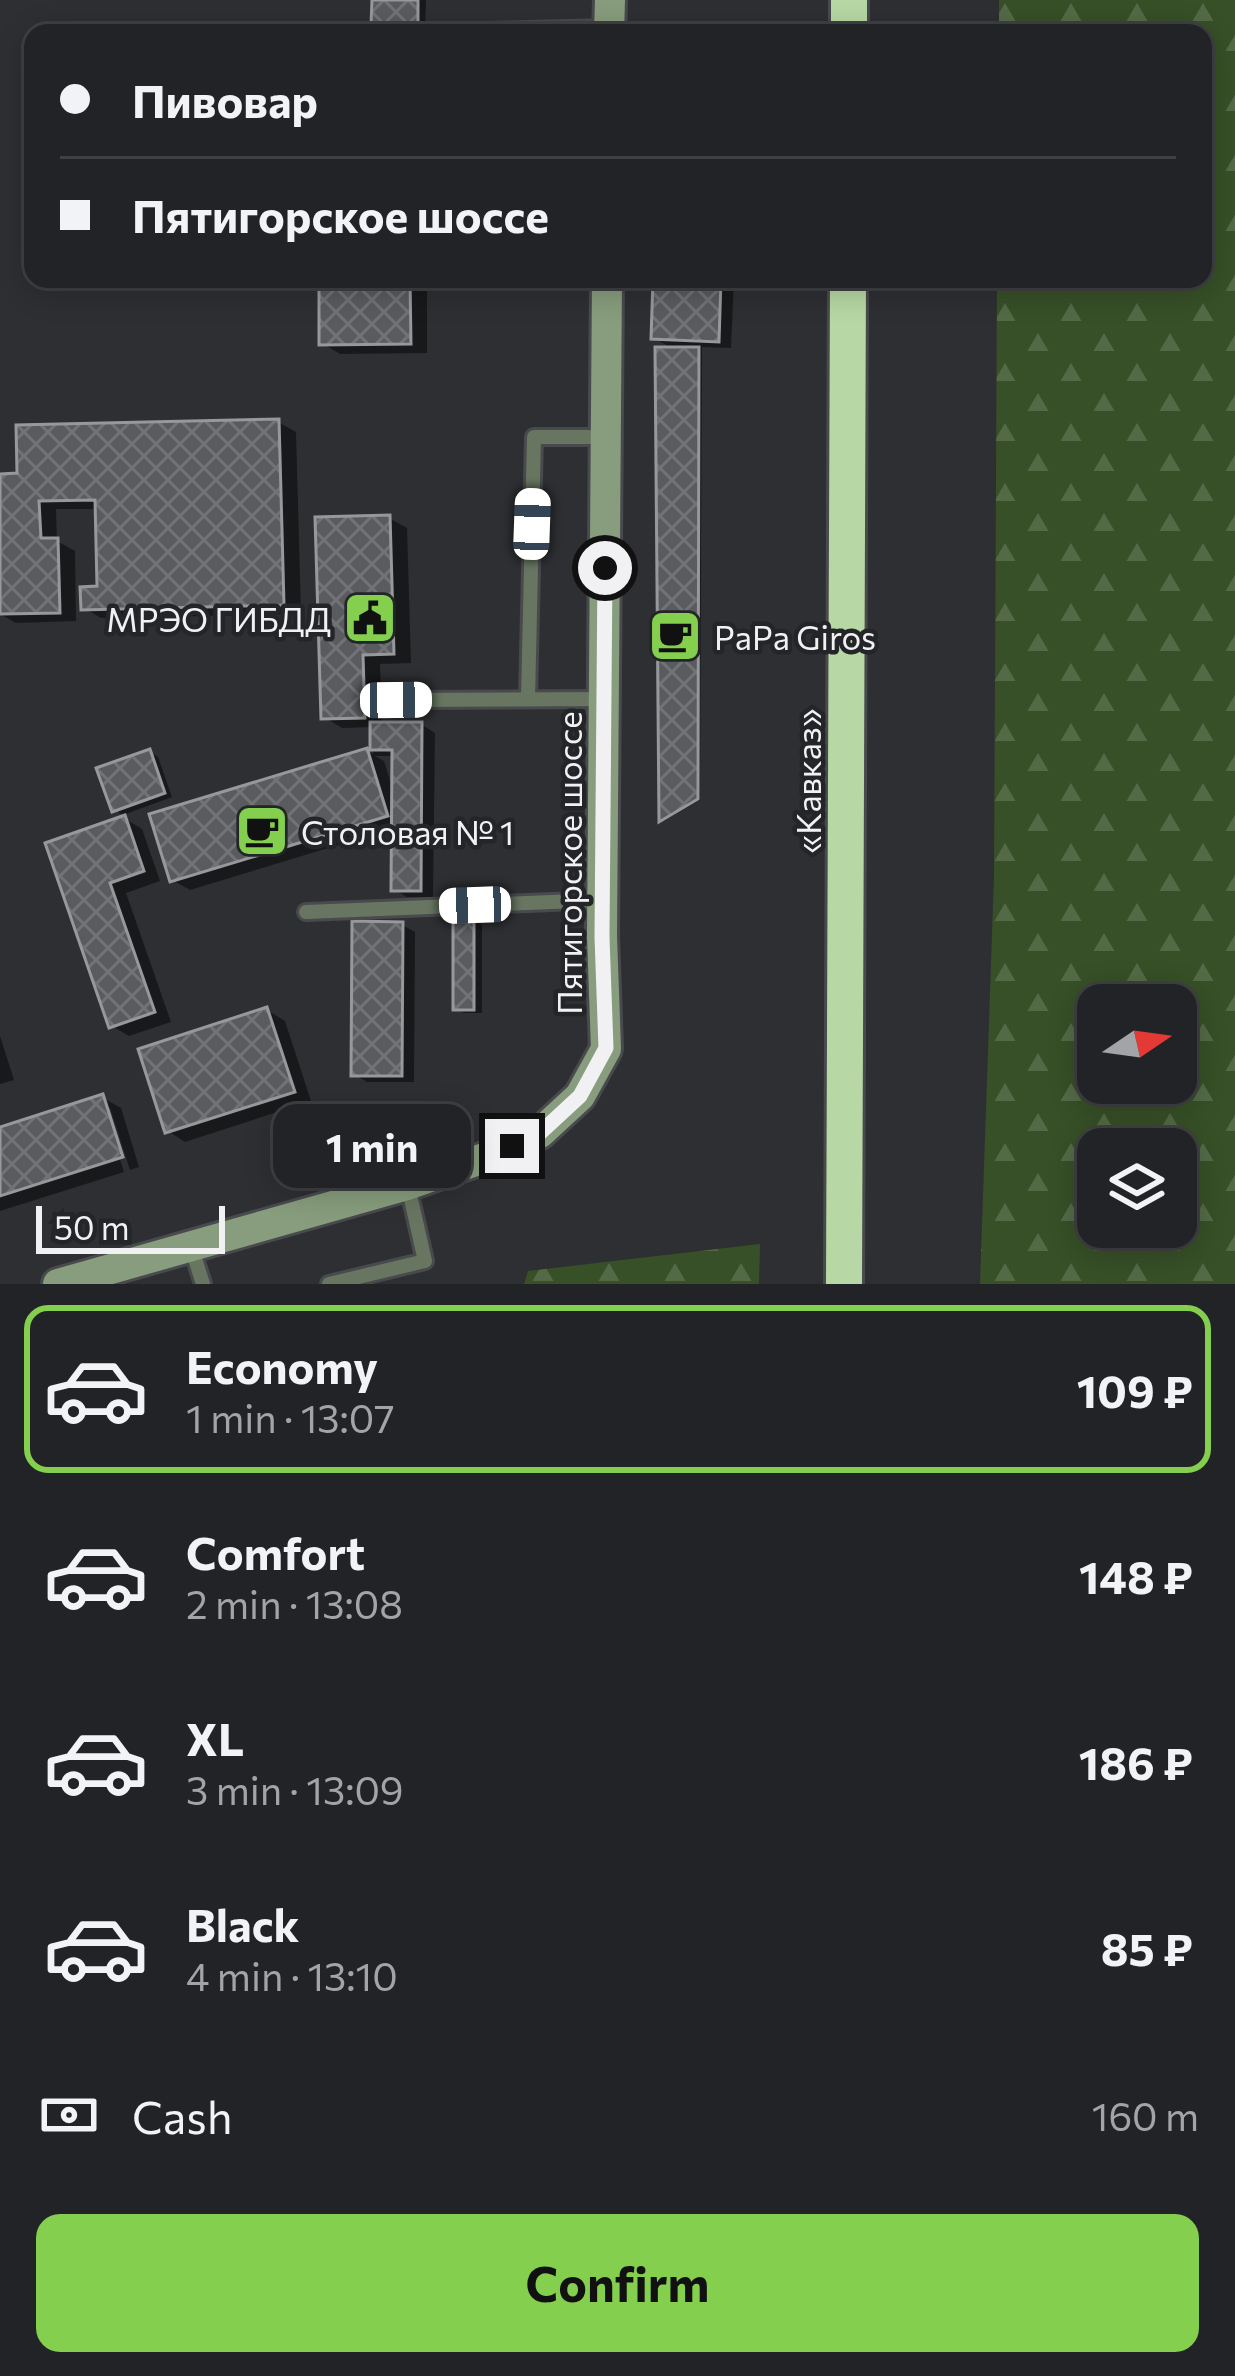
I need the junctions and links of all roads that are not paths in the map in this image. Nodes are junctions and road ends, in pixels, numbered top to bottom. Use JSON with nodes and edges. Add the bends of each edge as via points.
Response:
{"nodes":[{"id":1,"x":609,"y":20,"type":"edge"},
{"id":2,"x":547,"y":24,"type":"edge"},
{"id":3,"x":607,"y":288,"type":"edge"},
{"id":4,"x":848,"y":288,"type":"edge"},
{"id":5,"x":606,"y":437,"type":"junction"},
{"id":6,"x":528,"y":698,"type":"junction"},
{"id":7,"x":604,"y":699,"type":"junction"},
{"id":8,"x":396,"y":700,"type":"dead end"},
{"id":9,"x":602,"y":900,"type":"junction"},
{"id":10,"x":306,"y":912,"type":"dead end"},
{"id":11,"x":407,"y":1185,"type":"junction"},
{"id":12,"x":191,"y":1246,"type":"junction"},
{"id":13,"x":58,"y":1284,"type":"edge"},
{"id":14,"x":202,"y":1284,"type":"edge"},
{"id":15,"x":329,"y":1284,"type":"edge"},
{"id":16,"x":844,"y":1284,"type":"edge"}],
"edges":[{"from":1,"to":2,"type":"lane"},
{"from":3,"to":5,"type":"main road","name":"Пятигорское шоссе"},
{"from":4,"to":16,"type":"highway","name":"«Кавказ»"},
{"from":5,"to":6,"type":"lane","via":[[534,437]]},
{"from":5,"to":7,"type":"main road","name":"Пятигорское шоссе"},
{"from":6,"to":7,"type":"lane"},
{"from":6,"to":8,"type":"lane"},
{"from":7,"to":9,"type":"main road","name":"Пятигорское шоссе"},
{"from":9,"to":10,"type":"lane"},
{"from":9,"to":11,"type":"main road","name":"Пятигорское шоссе","via":[[606,1048],[580,1096],[540,1133]]},
{"from":11,"to":12,"type":"main road","name":"Пятигорское шоссе"},
{"from":11,"to":15,"type":"lane","via":[[425,1261]]},
{"from":12,"to":13,"type":"main road","name":"Пятигорское шоссе"},
{"from":12,"to":14,"type":"lane"}]}
